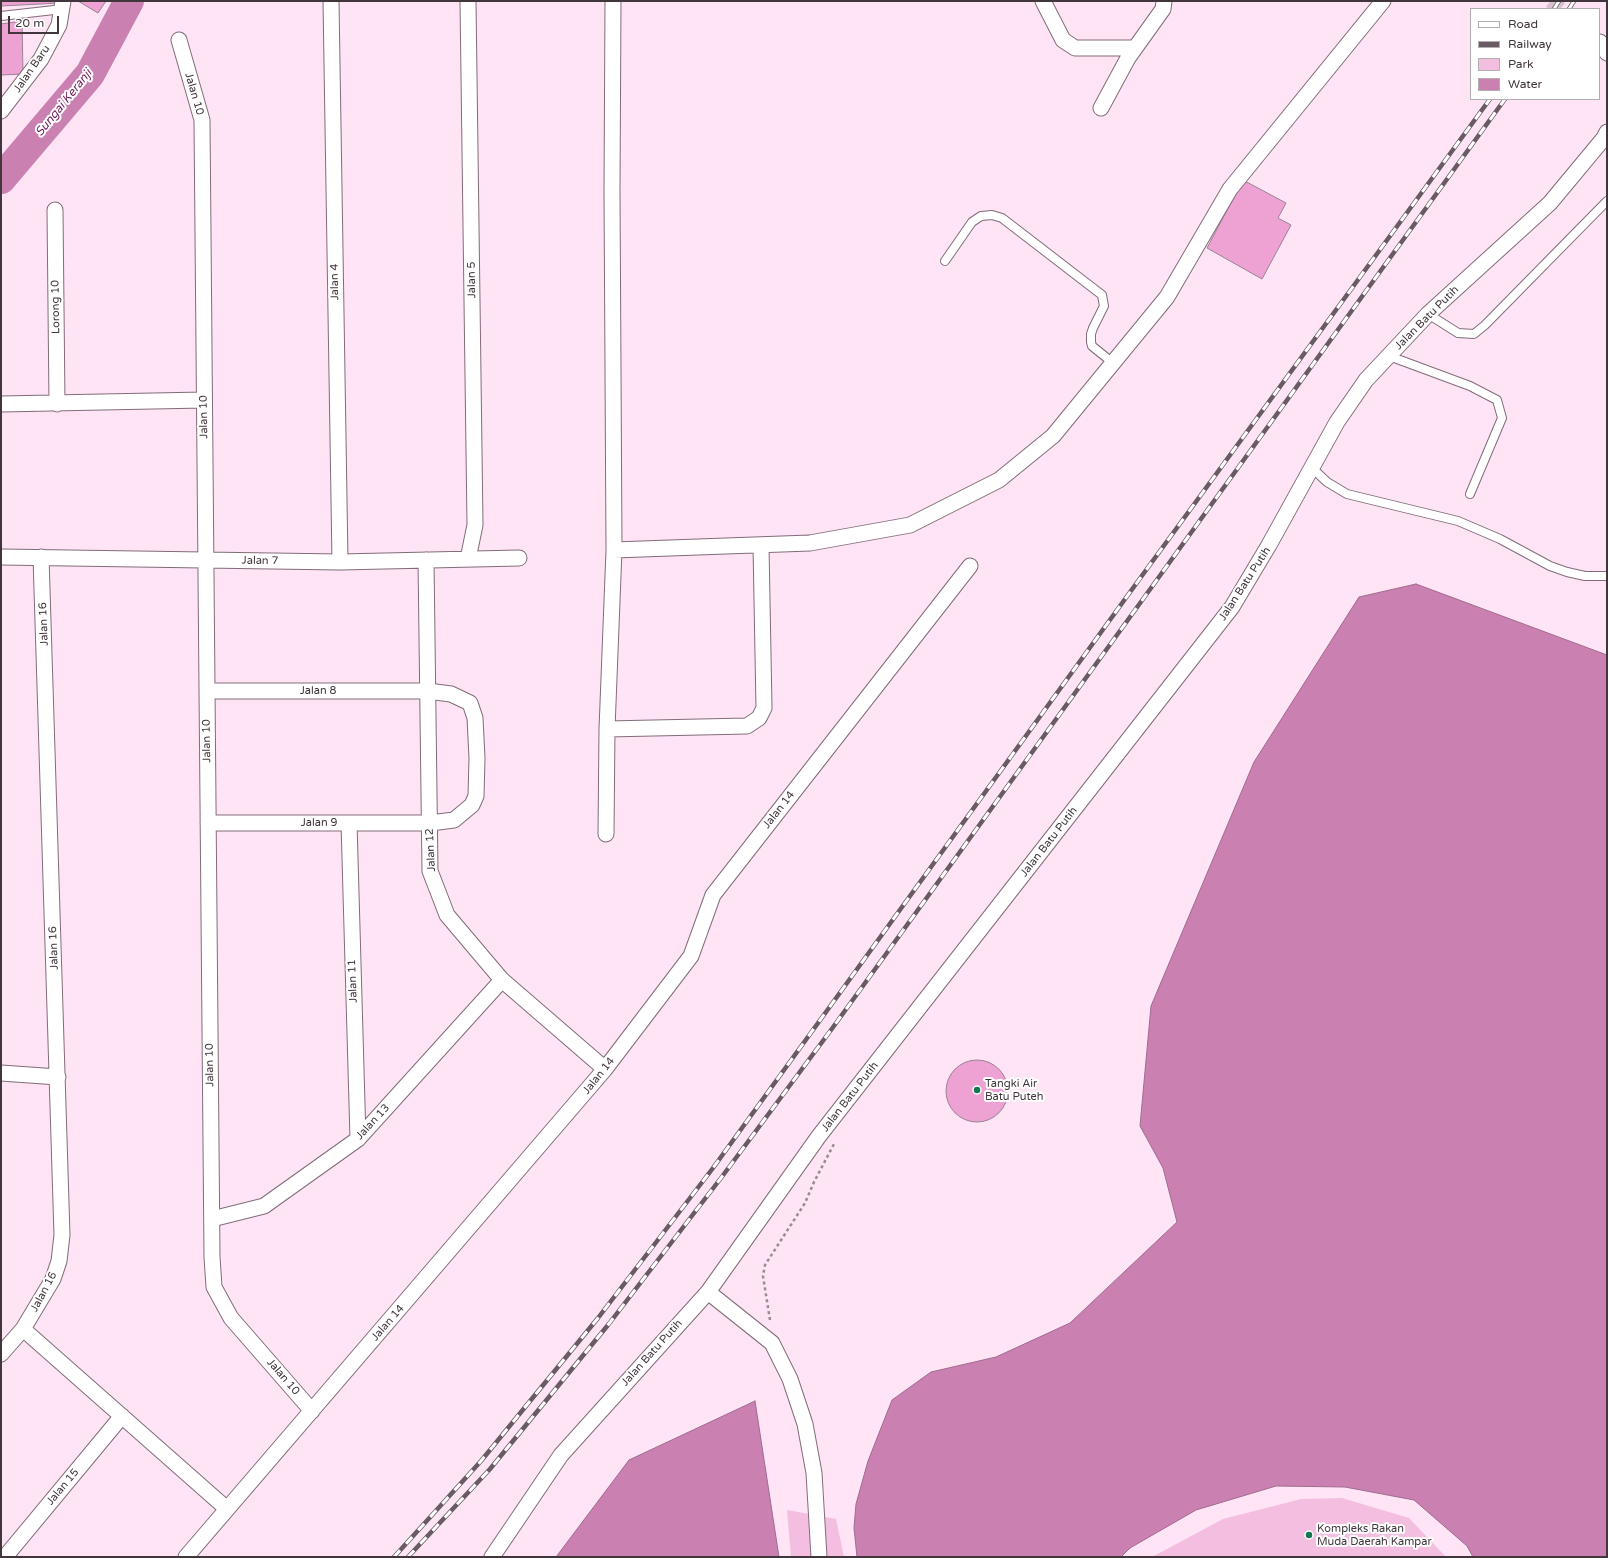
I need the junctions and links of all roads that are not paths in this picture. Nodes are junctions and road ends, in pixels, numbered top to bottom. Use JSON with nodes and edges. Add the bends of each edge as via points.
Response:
{"nodes":[{"id":1,"x":331,"y":1,"type":"edge"},
{"id":2,"x":468,"y":1,"type":"edge"},
{"id":3,"x":613,"y":1,"type":"edge"},
{"id":4,"x":1044,"y":1,"type":"edge"},
{"id":5,"x":1164,"y":1,"type":"edge"},
{"id":6,"x":1383,"y":1,"type":"edge"},
{"id":7,"x":63,"y":5,"type":"edge"},
{"id":8,"x":1,"y":16,"type":"edge"},
{"id":9,"x":179,"y":40,"type":"dead end"},
{"id":10,"x":1135,"y":48,"type":"junction"},
{"id":11,"x":1101,"y":108,"type":"dead end"},
{"id":12,"x":1,"y":111,"type":"edge"},
{"id":13,"x":1607,"y":132,"type":"edge"},
{"id":14,"x":1607,"y":201,"type":"edge"},
{"id":15,"x":55,"y":210,"type":"dead end"},
{"id":16,"x":945,"y":261,"type":"dead end"},
{"id":17,"x":1428,"y":314,"type":"junction"},
{"id":18,"x":1388,"y":356,"type":"junction"},
{"id":19,"x":1113,"y":363,"type":"junction"},
{"id":20,"x":204,"y":400,"type":"junction"},
{"id":21,"x":1,"y":404,"type":"edge"},
{"id":22,"x":57,"y":404,"type":"junction"},
{"id":23,"x":1312,"y":468,"type":"junction"},
{"id":24,"x":1470,"y":494,"type":"dead end"},
{"id":25,"x":761,"y":546,"type":"junction"},
{"id":26,"x":614,"y":550,"type":"junction"},
{"id":27,"x":1,"y":557,"type":"edge"},
{"id":28,"x":41,"y":557,"type":"junction"},
{"id":29,"x":518,"y":558,"type":"dead end"},
{"id":30,"x":468,"y":559,"type":"junction"},
{"id":31,"x":426,"y":560,"type":"junction"},
{"id":32,"x":206,"y":561,"type":"junction"},
{"id":33,"x":340,"y":562,"type":"junction"},
{"id":34,"x":970,"y":566,"type":"dead end"},
{"id":35,"x":1607,"y":576,"type":"edge"},
{"id":36,"x":207,"y":691,"type":"junction"},
{"id":37,"x":428,"y":691,"type":"junction"},
{"id":38,"x":607,"y":729,"type":"junction"},
{"id":39,"x":208,"y":823,"type":"junction"},
{"id":40,"x":349,"y":823,"type":"junction"},
{"id":41,"x":430,"y":823,"type":"junction"},
{"id":42,"x":606,"y":834,"type":"dead end"},
{"id":43,"x":502,"y":980,"type":"junction"},
{"id":44,"x":605,"y":1069,"type":"junction"},
{"id":45,"x":1,"y":1073,"type":"edge"},
{"id":46,"x":58,"y":1077,"type":"junction"},
{"id":47,"x":358,"y":1139,"type":"junction"},
{"id":48,"x":212,"y":1219,"type":"junction"},
{"id":49,"x":708,"y":1292,"type":"junction"},
{"id":50,"x":23,"y":1329,"type":"junction"},
{"id":51,"x":1,"y":1354,"type":"edge"},
{"id":52,"x":312,"y":1411,"type":"junction"},
{"id":53,"x":122,"y":1416,"type":"junction"},
{"id":54,"x":227,"y":1509,"type":"junction"},
{"id":55,"x":5,"y":1557,"type":"edge"},
{"id":56,"x":186,"y":1557,"type":"edge"},
{"id":57,"x":492,"y":1557,"type":"edge"},
{"id":58,"x":819,"y":1557,"type":"edge"}],
"edges":[{"from":1,"to":33,"type":"street","name":"Jalan 4"},
{"from":2,"to":30,"type":"street","name":"Jalan 5","via":[[475,525]]},
{"from":3,"to":26,"type":"street"},
{"from":4,"to":10,"type":"street","via":[[1064,40],[1075,48]]},
{"from":5,"to":10,"type":"street","via":[[1163,9]]},
{"from":6,"to":19,"type":"street","via":[[1230,189],[1167,297]]},
{"from":7,"to":8,"type":"lane"},
{"from":7,"to":12,"type":"street","name":"Jalan Baru","via":[[60,25],[41,59]]},
{"from":9,"to":20,"type":"street","name":"Jalan 10","via":[[202,120]]},
{"from":10,"to":11,"type":"street"},
{"from":13,"to":17,"type":"street","name":"Jalan Batu Putih","via":[[1550,203]]},
{"from":14,"to":17,"type":"lane","via":[[1474,334],[1458,333]]},
{"from":15,"to":22,"type":"street","name":"Lorong 10"},
{"from":16,"to":19,"type":"lane","via":[[972,222],[981,216],[992,215],[1002,218],[1102,295],[1104,306],[1091,334],[1091,342],[1092,346]]},
{"from":17,"to":18,"type":"street","name":"Jalan Batu Putih"},
{"from":18,"to":23,"type":"street","name":"Jalan Batu Putih","via":[[1366,380],[1337,422]]},
{"from":18,"to":24,"type":"lane","via":[[1470,386],[1497,400],[1502,418]]},
{"from":19,"to":25,"type":"street","via":[[1053,436],[1000,480],[910,525],[810,543]]},
{"from":20,"to":22,"type":"street"},
{"from":20,"to":32,"type":"street","name":"Jalan 10"},
{"from":21,"to":22,"type":"street"},
{"from":23,"to":35,"type":"lane","via":[[1327,482],[1347,494],[1458,521],[1567,572],[1585,576]]},
{"from":23,"to":49,"type":"street","name":"Jalan Batu Putih","via":[[1270,545],[1232,607],[819,1136]]},
{"from":25,"to":26,"type":"street"},
{"from":25,"to":38,"type":"street","via":[[764,708],[759,718],[747,726]]},
{"from":26,"to":38,"type":"street"},
{"from":27,"to":28,"type":"street","name":"Jalan 7"},
{"from":28,"to":32,"type":"street","name":"Jalan 7"},
{"from":28,"to":46,"type":"street","name":"Jalan 16"},
{"from":29,"to":30,"type":"street","name":"Jalan 7"},
{"from":30,"to":31,"type":"street","name":"Jalan 7"},
{"from":31,"to":33,"type":"street","name":"Jalan 7"},
{"from":31,"to":37,"type":"street","name":"Jalan 12"},
{"from":32,"to":33,"type":"street","name":"Jalan 7"},
{"from":32,"to":36,"type":"street","name":"Jalan 10"},
{"from":34,"to":44,"type":"street","name":"Jalan 14","via":[[713,895],[691,956]]},
{"from":36,"to":37,"type":"street","name":"Jalan 8"},
{"from":36,"to":39,"type":"street","name":"Jalan 10"},
{"from":37,"to":41,"type":"street","name":"Jalan 12"},
{"from":37,"to":41,"type":"street","name":"Jalan 8","via":[[451,694],[470,703],[475,718],[478,758],[476,796],[472,805],[454,820]]},
{"from":38,"to":42,"type":"street"},
{"from":39,"to":40,"type":"street","name":"Jalan 9"},
{"from":39,"to":48,"type":"street","name":"Jalan 10"},
{"from":40,"to":41,"type":"street","name":"Jalan 9"},
{"from":40,"to":47,"type":"street","name":"Jalan 11"},
{"from":41,"to":43,"type":"street","name":"Jalan 12","via":[[430,871],[447,915]]},
{"from":43,"to":44,"type":"street","name":"Jalan 12"},
{"from":43,"to":47,"type":"street","name":"Jalan 13"},
{"from":44,"to":52,"type":"street","name":"Jalan 14"},
{"from":45,"to":46,"type":"street"},
{"from":46,"to":50,"type":"street","name":"Jalan 16","via":[[62,1235],[59,1261],[53,1280]]},
{"from":47,"to":48,"type":"street","name":"Jalan 13","via":[[264,1206]]},
{"from":48,"to":52,"type":"street","name":"Jalan 10","via":[[214,1287],[231,1318]]},
{"from":49,"to":57,"type":"street","name":"Jalan Batu Putih","via":[[561,1455]]},
{"from":49,"to":58,"type":"street","via":[[772,1343],[790,1379],[805,1424],[814,1473]]},
{"from":50,"to":51,"type":"street","name":"Jalan 16"},
{"from":50,"to":53,"type":"street"},
{"from":52,"to":54,"type":"street","name":"Jalan 14"},
{"from":53,"to":54,"type":"street"},
{"from":53,"to":55,"type":"street","name":"Jalan 15"},
{"from":54,"to":56,"type":"street","name":"Jalan 14"}]}
